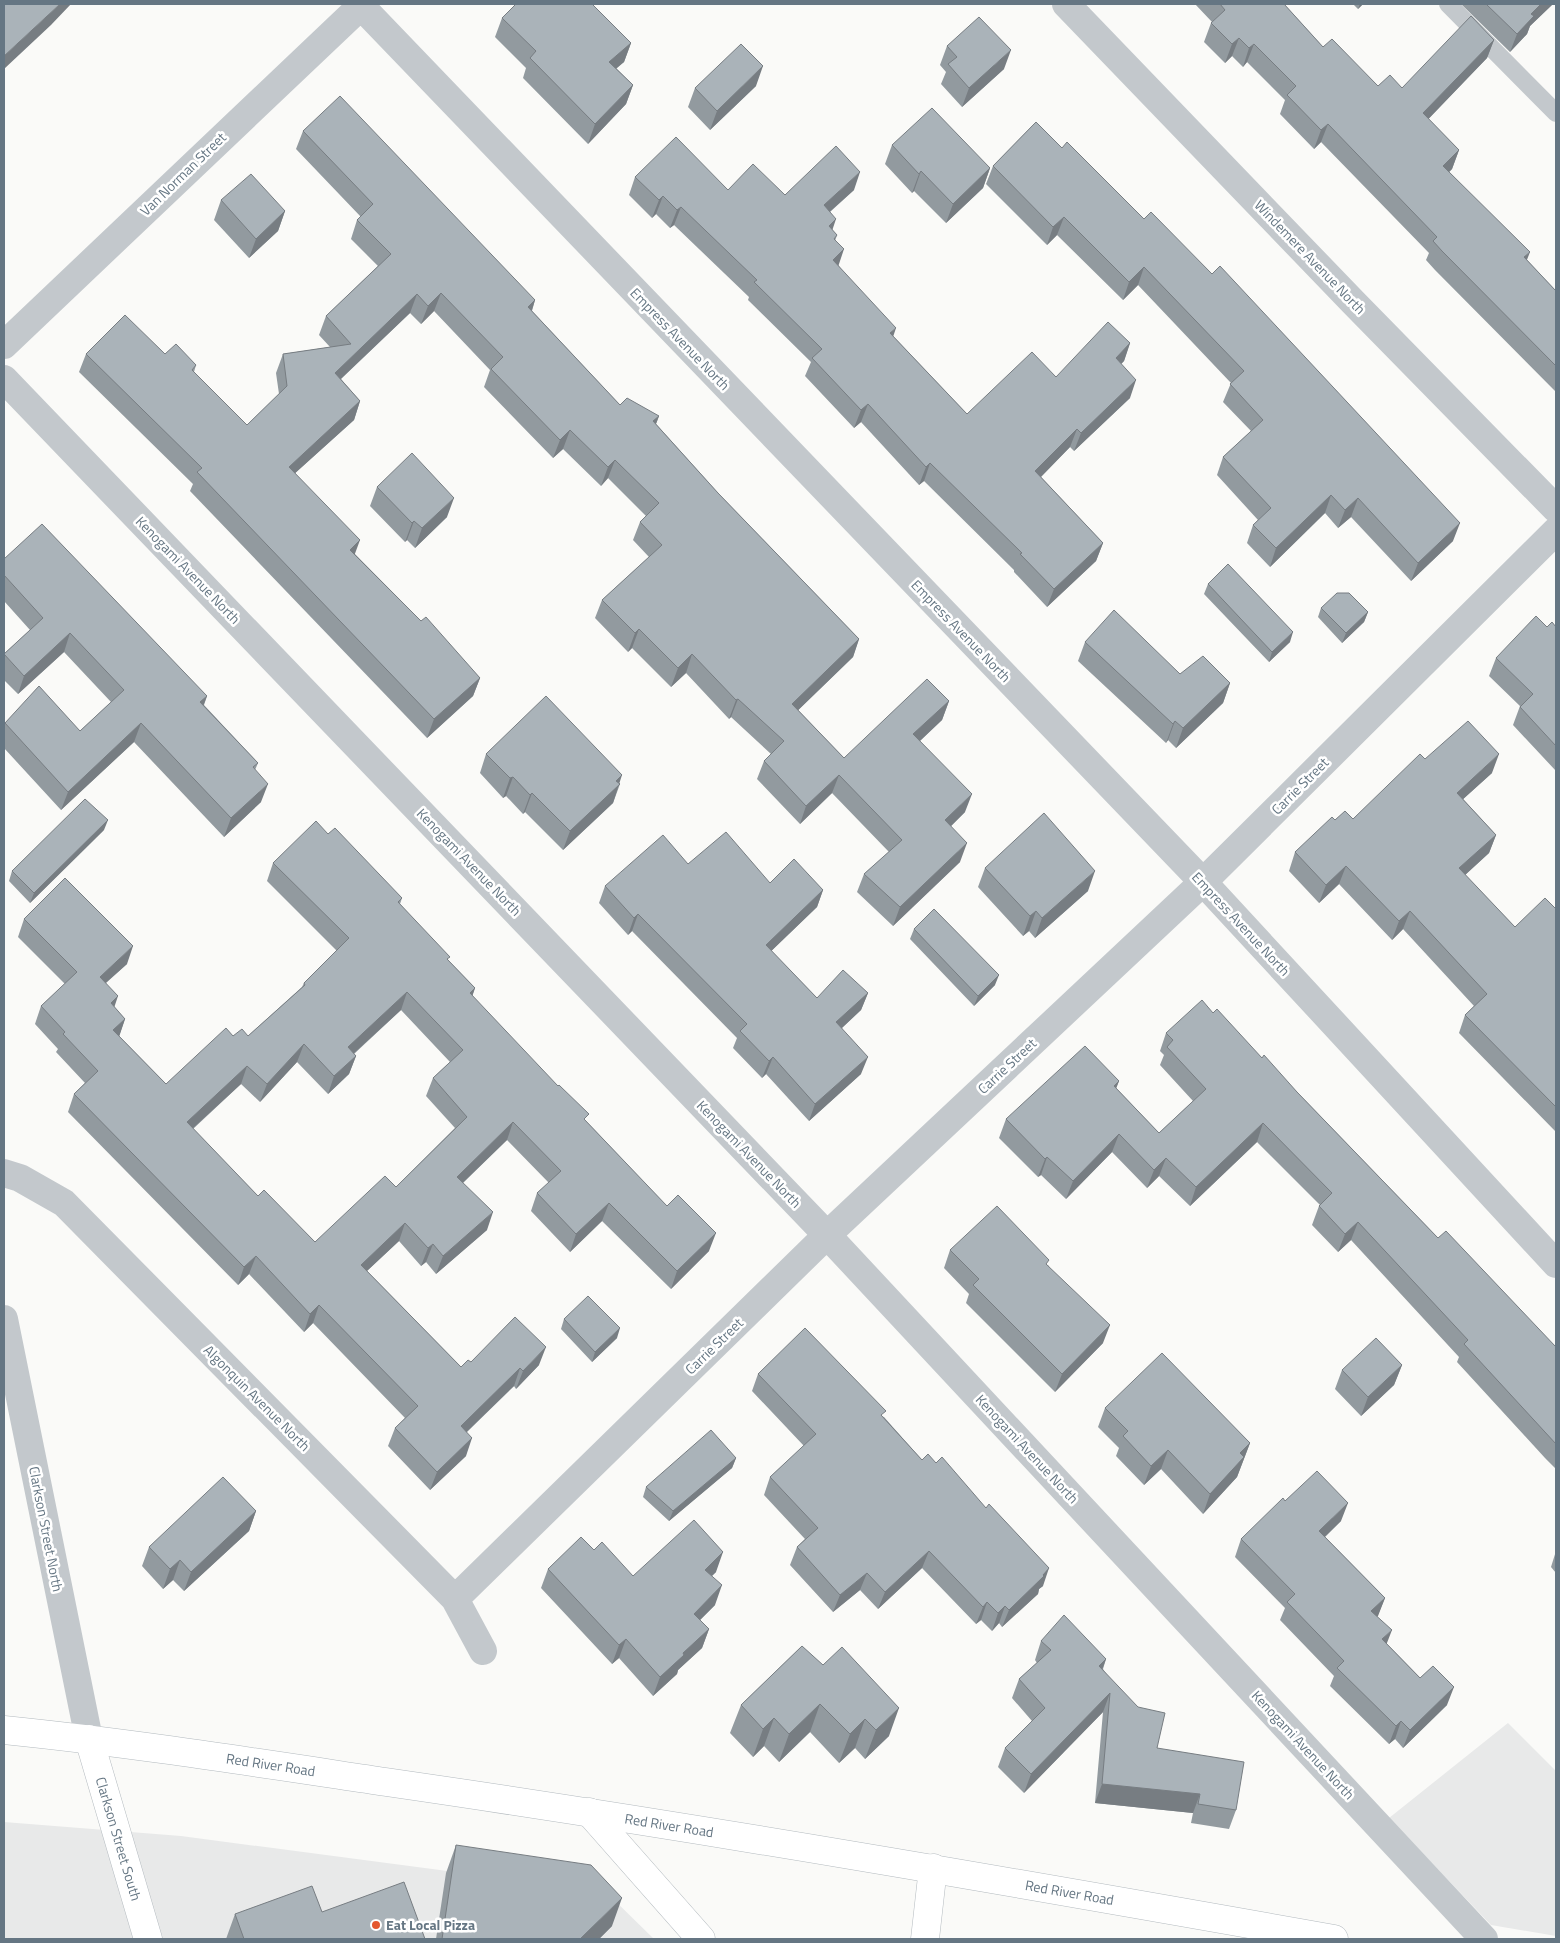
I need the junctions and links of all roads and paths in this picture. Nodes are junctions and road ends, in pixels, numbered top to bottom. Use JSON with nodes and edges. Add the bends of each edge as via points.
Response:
{"nodes":[{"id":1,"x":361,"y":4,"type":"edge"},
{"id":2,"x":1066,"y":4,"type":"edge"},
{"id":3,"x":1448,"y":4,"type":"edge"},
{"id":4,"x":1556,"y":113,"type":"edge"},
{"id":5,"x":4,"y":345,"type":"edge"},
{"id":6,"x":4,"y":379,"type":"edge"},
{"id":7,"x":1556,"y":509,"type":"edge"},
{"id":8,"x":1556,"y":531,"type":"edge"},
{"id":9,"x":1203,"y":882,"type":"junction"},
{"id":10,"x":4,"y":1173,"type":"edge"},
{"id":11,"x":827,"y":1235,"type":"junction"},
{"id":12,"x":1556,"y":1264,"type":"edge"},
{"id":13,"x":4,"y":1319,"type":"edge"},
{"id":14,"x":456,"y":1599,"type":"junction"},
{"id":15,"x":483,"y":1651,"type":"dead end"},
{"id":16,"x":4,"y":1730,"type":"edge"},
{"id":17,"x":89,"y":1739,"type":"junction"},
{"id":18,"x":589,"y":1812,"type":"junction"},
{"id":19,"x":933,"y":1868,"type":"junction"},
{"id":20,"x":148,"y":1939,"type":"edge"},
{"id":21,"x":701,"y":1939,"type":"edge"},
{"id":22,"x":925,"y":1939,"type":"edge"},
{"id":23,"x":1334,"y":1939,"type":"edge"},
{"id":24,"x":1484,"y":1939,"type":"edge"}],
"edges":[{"from":1,"to":5,"type":"street","name":"Van Norman Street"},
{"from":1,"to":9,"type":"street","name":"Empress Avenue North"},
{"from":2,"to":7,"type":"street","name":"Windemere Avenue North"},
{"from":3,"to":4,"type":"lane"},
{"from":6,"to":11,"type":"street","name":"Kenogami Avenue North"},
{"from":8,"to":9,"type":"street","name":"Carrie Street"},
{"from":9,"to":11,"type":"street","name":"Carrie Street"},
{"from":9,"to":12,"type":"street","name":"Empress Avenue North"},
{"from":10,"to":14,"type":"street","name":"Algonquin Avenue North","via":[[20,1178],[64,1203]]},
{"from":11,"to":14,"type":"street","name":"Carrie Street"},
{"from":11,"to":24,"type":"street","name":"Kenogami Avenue North"},
{"from":13,"to":17,"type":"street","name":"Clarkson Street North"},
{"from":14,"to":15,"type":"street","name":"Algonquin Avenue North"},
{"from":16,"to":17,"type":"main road","name":"Red River Road"},
{"from":17,"to":18,"type":"main road","name":"Red River Road"},
{"from":17,"to":20,"type":"main road","name":"Clarkson Street South"},
{"from":18,"to":19,"type":"main road","name":"Red River Road"},
{"from":18,"to":21,"type":"main road"},
{"from":19,"to":22,"type":"main road"},
{"from":19,"to":23,"type":"main road","name":"Red River Road"}]}
